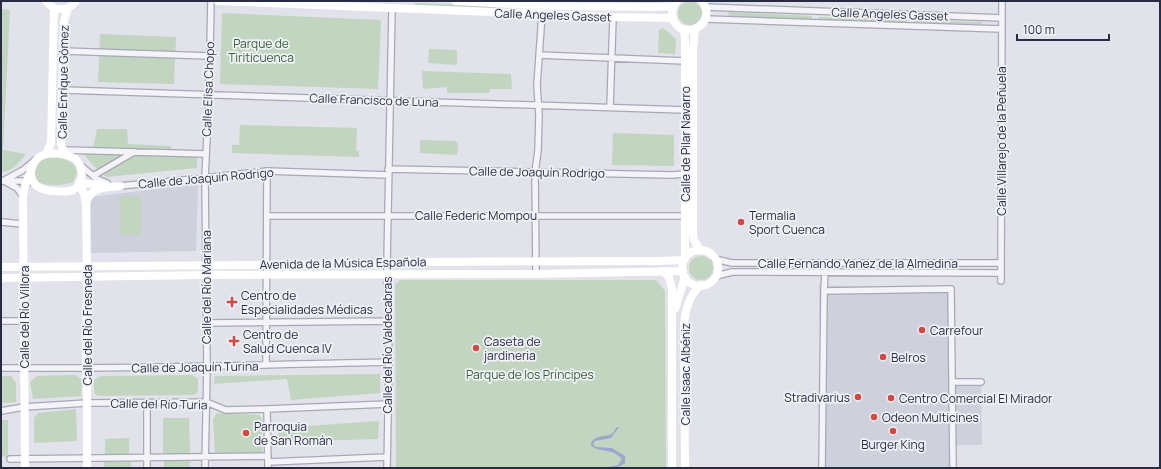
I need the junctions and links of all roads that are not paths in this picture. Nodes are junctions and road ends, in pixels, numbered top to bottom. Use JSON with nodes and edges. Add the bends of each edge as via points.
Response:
{"nodes":[{"id":1,"x":46,"y":1,"type":"edge"},
{"id":2,"x":76,"y":1,"type":"edge"},
{"id":3,"x":211,"y":1,"type":"edge"},
{"id":4,"x":218,"y":1,"type":"edge"},
{"id":5,"x":456,"y":1,"type":"edge"},
{"id":6,"x":1002,"y":1,"type":"edge"},
{"id":7,"x":517,"y":3,"type":"edge"},
{"id":8,"x":675,"y":3,"type":"edge"},
{"id":9,"x":704,"y":4,"type":"edge"},
{"id":10,"x":54,"y":8,"type":"junction"},
{"id":11,"x":68,"y":8,"type":"junction"},
{"id":12,"x":392,"y":8,"type":"junction"},
{"id":13,"x":542,"y":14,"type":"junction"},
{"id":14,"x":613,"y":17,"type":"junction"},
{"id":15,"x":673,"y":18,"type":"junction"},
{"id":16,"x":1002,"y":18,"type":"junction"},
{"id":17,"x":706,"y":19,"type":"junction"},
{"id":18,"x":684,"y":29,"type":"junction"},
{"id":19,"x":695,"y":29,"type":"junction"},
{"id":20,"x":1001,"y":29,"type":"junction"},
{"id":21,"x":63,"y":51,"type":"junction"},
{"id":22,"x":539,"y":55,"type":"junction"},
{"id":23,"x":210,"y":56,"type":"junction"},
{"id":24,"x":612,"y":58,"type":"junction"},
{"id":25,"x":685,"y":61,"type":"junction"},
{"id":26,"x":62,"y":90,"type":"junction"},
{"id":27,"x":209,"y":94,"type":"junction"},
{"id":28,"x":390,"y":100,"type":"junction"},
{"id":29,"x":538,"y":105,"type":"junction"},
{"id":30,"x":610,"y":107,"type":"junction"},
{"id":31,"x":685,"y":110,"type":"junction"},
{"id":32,"x":134,"y":152,"type":"junction"},
{"id":33,"x":64,"y":153,"type":"junction"},
{"id":34,"x":46,"y":154,"type":"junction"},
{"id":35,"x":206,"y":154,"type":"junction"},
{"id":36,"x":37,"y":158,"type":"junction"},
{"id":37,"x":79,"y":164,"type":"junction"},
{"id":38,"x":32,"y":168,"type":"junction"},
{"id":39,"x":267,"y":171,"type":"junction"},
{"id":40,"x":388,"y":172,"type":"junction"},
{"id":41,"x":535,"y":172,"type":"junction"},
{"id":42,"x":685,"y":174,"type":"junction"},
{"id":43,"x":93,"y":176,"type":"junction"},
{"id":44,"x":205,"y":178,"type":"junction"},
{"id":45,"x":2,"y":182,"type":"edge"},
{"id":46,"x":26,"y":182,"type":"junction"},
{"id":47,"x":79,"y":183,"type":"junction"},
{"id":48,"x":37,"y":186,"type":"junction"},
{"id":49,"x":120,"y":186,"type":"junction"},
{"id":50,"x":109,"y":187,"type":"junction"},
{"id":51,"x":23,"y":196,"type":"junction"},
{"id":52,"x":86,"y":204,"type":"junction"},
{"id":53,"x":535,"y":215,"type":"junction"},
{"id":54,"x":267,"y":216,"type":"junction"},
{"id":55,"x":388,"y":216,"type":"junction"},
{"id":56,"x":685,"y":216,"type":"junction"},
{"id":57,"x":1,"y":222,"type":"edge"},
{"id":58,"x":23,"y":224,"type":"junction"},
{"id":59,"x":700,"y":250,"type":"junction"},
{"id":60,"x":685,"y":259,"type":"junction"},
{"id":61,"x":715,"y":259,"type":"junction"},
{"id":62,"x":536,"y":262,"type":"junction"},
{"id":63,"x":1001,"y":263,"type":"junction"},
{"id":64,"x":387,"y":264,"type":"junction"},
{"id":65,"x":206,"y":265,"type":"junction"},
{"id":66,"x":267,"y":265,"type":"junction"},
{"id":67,"x":87,"y":266,"type":"junction"},
{"id":68,"x":1,"y":267,"type":"edge"},
{"id":69,"x":23,"y":267,"type":"junction"},
{"id":70,"x":662,"y":271,"type":"junction"},
{"id":71,"x":824,"y":272,"type":"junction"},
{"id":72,"x":1001,"y":273,"type":"junction"},
{"id":73,"x":387,"y":274,"type":"junction"},
{"id":74,"x":536,"y":274,"type":"junction"},
{"id":75,"x":684,"y":274,"type":"junction"},
{"id":76,"x":206,"y":275,"type":"junction"},
{"id":77,"x":267,"y":275,"type":"junction"},
{"id":78,"x":716,"y":276,"type":"junction"},
{"id":79,"x":87,"y":277,"type":"junction"},
{"id":80,"x":1,"y":278,"type":"edge"},
{"id":81,"x":24,"y":278,"type":"junction"},
{"id":82,"x":1001,"y":281,"type":"dead end"},
{"id":83,"x":701,"y":285,"type":"junction"},
{"id":84,"x":824,"y":291,"type":"junction"},
{"id":85,"x":672,"y":316,"type":"junction"},
{"id":86,"x":1,"y":321,"type":"edge"},
{"id":87,"x":24,"y":321,"type":"junction"},
{"id":88,"x":388,"y":321,"type":"junction"},
{"id":89,"x":266,"y":322,"type":"junction"},
{"id":90,"x":206,"y":323,"type":"junction"},
{"id":91,"x":389,"y":362,"type":"junction"},
{"id":92,"x":266,"y":365,"type":"junction"},
{"id":93,"x":207,"y":367,"type":"junction"},
{"id":94,"x":1,"y":368,"type":"edge"},
{"id":95,"x":24,"y":368,"type":"junction"},
{"id":96,"x":86,"y":369,"type":"junction"},
{"id":97,"x":952,"y":382,"type":"junction"},
{"id":98,"x":981,"y":382,"type":"dead end"},
{"id":99,"x":206,"y":402,"type":"junction"},
{"id":100,"x":87,"y":403,"type":"junction"},
{"id":101,"x":146,"y":403,"type":"junction"},
{"id":102,"x":388,"y":404,"type":"junction"},
{"id":103,"x":24,"y":407,"type":"junction"},
{"id":104,"x":268,"y":409,"type":"junction"},
{"id":105,"x":1,"y":411,"type":"edge"},
{"id":106,"x":387,"y":457,"type":"junction"},
{"id":107,"x":86,"y":458,"type":"junction"},
{"id":108,"x":147,"y":458,"type":"junction"},
{"id":109,"x":205,"y":458,"type":"junction"},
{"id":110,"x":10,"y":459,"type":"dead end"},
{"id":111,"x":24,"y":459,"type":"junction"},
{"id":112,"x":268,"y":462,"type":"edge"},
{"id":113,"x":24,"y":468,"type":"edge"},
{"id":114,"x":87,"y":468,"type":"edge"},
{"id":115,"x":147,"y":468,"type":"edge"},
{"id":116,"x":205,"y":468,"type":"edge"},
{"id":117,"x":387,"y":468,"type":"edge"},
{"id":118,"x":672,"y":468,"type":"edge"},
{"id":119,"x":685,"y":468,"type":"edge"},
{"id":120,"x":822,"y":468,"type":"edge"},
{"id":121,"x":953,"y":468,"type":"edge"}],
"edges":[{"from":1,"to":10,"type":"street"},
{"from":2,"to":11,"type":"street"},
{"from":3,"to":23,"type":"street","name":"Calle Elisa Chopo"},
{"from":4,"to":12,"type":"street","name":"Calle Angeles Gasset"},
{"from":5,"to":7,"type":"street","name":"Calle Angeles Gasset"},
{"from":6,"to":16,"type":"street","name":"Calle Villarejo de la Peñuela"},
{"from":7,"to":8,"type":"street","name":"Calle Angeles Gasset","via":[[654,7]]},
{"from":8,"to":15,"type":"street"},
{"from":9,"to":16,"type":"street","name":"Calle Angeles Gasset"},
{"from":9,"to":17,"type":"street"},
{"from":10,"to":11,"type":"street"},
{"from":10,"to":34,"type":"street","name":"Calle Enrique Gómez","via":[[51,142]]},
{"from":11,"to":21,"type":"street","name":"Calle Enrique Gómez","via":[[64,21]]},
{"from":12,"to":13,"type":"street","name":"Calle Angeles Gasset"},
{"from":12,"to":28,"type":"street","name":"Calle del Río Valdecabras"},
{"from":13,"to":14,"type":"street","name":"Calle Angeles Gasset"},
{"from":13,"to":22,"type":"street"},
{"from":14,"to":15,"type":"street","name":"Calle Angeles Gasset"},
{"from":14,"to":24,"type":"street"},
{"from":15,"to":18,"type":"street","via":[[677,25]]},
{"from":16,"to":20,"type":"street","name":"Calle Villarejo de la Peñuela"},
{"from":17,"to":19,"type":"street"},
{"from":17,"to":20,"type":"street","name":"Calle Angeles Gasset"},
{"from":18,"to":19,"type":"street"},
{"from":18,"to":25,"type":"street","name":"Calle de Pilar Navarro"},
{"from":19,"to":59,"type":"street","name":"Calle de Pilar Navarro","via":[[694,240]]},
{"from":20,"to":63,"type":"street","name":"Calle Villarejo de la Peñuela"},
{"from":21,"to":23,"type":"street"},
{"from":21,"to":26,"type":"street","name":"Calle Enrique Gómez"},
{"from":22,"to":24,"type":"street"},
{"from":22,"to":29,"type":"street"},
{"from":23,"to":27,"type":"street","name":"Calle Elisa Chopo"},
{"from":24,"to":25,"type":"street"},
{"from":24,"to":30,"type":"street"},
{"from":25,"to":31,"type":"street","name":"Calle de Pilar Navarro"},
{"from":26,"to":27,"type":"street","name":"Calle Francisco de Luna"},
{"from":26,"to":33,"type":"street","name":"Calle Enrique Gómez","via":[[61,144]]},
{"from":27,"to":28,"type":"street","name":"Calle Francisco de Luna"},
{"from":27,"to":35,"type":"street","name":"Calle Elisa Chopo"},
{"from":28,"to":29,"type":"street","name":"Calle Francisco de Luna"},
{"from":28,"to":40,"type":"street","name":"Calle del Río Valdecabras"},
{"from":29,"to":30,"type":"street","name":"Calle Francisco de Luna"},
{"from":29,"to":41,"type":"street","via":[[538,151]]},
{"from":30,"to":31,"type":"street","name":"Calle Francisco de Luna"},
{"from":31,"to":42,"type":"street","name":"Calle de Pilar Navarro"},
{"from":32,"to":33,"type":"street"},
{"from":32,"to":35,"type":"street"},
{"from":32,"to":43,"type":"street"},
{"from":33,"to":34,"type":"street"},
{"from":33,"to":37,"type":"street"},
{"from":34,"to":36,"type":"street"},
{"from":35,"to":44,"type":"street","name":"Calle Elisa Chopo"},
{"from":36,"to":38,"type":"street"},
{"from":36,"to":45,"type":"street"},
{"from":37,"to":43,"type":"street"},
{"from":37,"to":47,"type":"street","via":[[82,174]]},
{"from":38,"to":46,"type":"street","name":"Calle del Río Villora"},
{"from":38,"to":48,"type":"street","via":[[32,179]]},
{"from":39,"to":40,"type":"street","name":"Calle de Joaquín Rodrigo"},
{"from":39,"to":44,"type":"street","name":"Calle de Joaquín Rodrigo"},
{"from":39,"to":54,"type":"street"},
{"from":40,"to":41,"type":"street","name":"Calle de Joaquín Rodrigo"},
{"from":40,"to":55,"type":"street","name":"Calle del Río Valdecabras"},
{"from":41,"to":42,"type":"street","name":"Calle de Joaquín Rodrigo"},
{"from":41,"to":53,"type":"street"},
{"from":42,"to":56,"type":"street","name":"Calle de Pilar Navarro"},
{"from":43,"to":49,"type":"street","via":[[105,183]]},
{"from":44,"to":49,"type":"street","name":"Calle de Joaquín Rodrigo"},
{"from":44,"to":65,"type":"street","name":"Calle del Río Mariana"},
{"from":45,"to":46,"type":"street"},
{"from":45,"to":51,"type":"street","via":[[11,184]]},
{"from":46,"to":48,"type":"street"},
{"from":46,"to":51,"type":"street","name":"Calle del Río Villora"},
{"from":47,"to":48,"type":"street","via":[[76,188],[68,191],[48,190]]},
{"from":47,"to":50,"type":"street"},
{"from":47,"to":52,"type":"street","name":"Calle del Río Fresneda"},
{"from":49,"to":50,"type":"street"},
{"from":50,"to":52,"type":"street","via":[[92,192]]},
{"from":51,"to":58,"type":"street","name":"Calle del Río Villora"},
{"from":52,"to":67,"type":"street","name":"Calle del Río Fresneda"},
{"from":53,"to":55,"type":"street","name":"Calle Federic Mompou"},
{"from":53,"to":56,"type":"street","name":"Calle Federic Mompou"},
{"from":53,"to":62,"type":"street"},
{"from":54,"to":55,"type":"street","name":"Calle Federic Mompou"},
{"from":54,"to":66,"type":"street"},
{"from":55,"to":64,"type":"street","name":"Calle del Río Valdecabras"},
{"from":56,"to":60,"type":"street","name":"Calle de Pilar Navarro"},
{"from":57,"to":58,"type":"street"},
{"from":58,"to":69,"type":"street","name":"Calle del Río Villora"},
{"from":59,"to":60,"type":"street","via":[[691,252]]},
{"from":59,"to":61,"type":"street","via":[[709,252]]},
{"from":60,"to":62,"type":"street","name":"Avenida de la Música Española"},
{"from":60,"to":75,"type":"street"},
{"from":61,"to":63,"type":"street","name":"Calle Fernando Yanez de la Almedina","via":[[732,263]]},
{"from":61,"to":78,"type":"street","via":[[718,267]]},
{"from":62,"to":64,"type":"street","name":"Avenida de la Música Española"},
{"from":62,"to":74,"type":"street"},
{"from":63,"to":72,"type":"street","name":"Calle Villarejo de la Peñuela"},
{"from":64,"to":66,"type":"street","name":"Avenida de la Música Española"},
{"from":64,"to":73,"type":"street","name":"Calle del Río Valdecabras"},
{"from":65,"to":66,"type":"street","name":"Avenida de la Música Española"},
{"from":65,"to":67,"type":"street","name":"Avenida de la Música Española"},
{"from":65,"to":76,"type":"street","name":"Calle del Río Mariana"},
{"from":66,"to":77,"type":"street"},
{"from":67,"to":69,"type":"street","name":"Avenida de la Música Española"},
{"from":67,"to":79,"type":"street","name":"Calle del Río Fresneda"},
{"from":68,"to":69,"type":"street","name":"Avenida de la Música Española"},
{"from":69,"to":81,"type":"street","name":"Calle del Río Villora"},
{"from":70,"to":74,"type":"street","name":"Avenida de la Música Española"},
{"from":70,"to":75,"type":"street","name":"Avenida de la Música Española"},
{"from":70,"to":85,"type":"street","name":"Calle Isaac Albéniz","via":[[672,282]]},
{"from":71,"to":72,"type":"street","name":"Calle Fernando Yanez de la Almedina"},
{"from":71,"to":78,"type":"street","name":"Calle Fernando Yanez de la Almedina","via":[[732,272]]},
{"from":71,"to":84,"type":"street"},
{"from":72,"to":82,"type":"street","name":"Calle Villarejo de la Peñuela"},
{"from":73,"to":74,"type":"street","name":"Avenida de la Música Española"},
{"from":73,"to":77,"type":"street","name":"Avenida de la Música Española"},
{"from":73,"to":88,"type":"street","name":"Calle del Río Valdecabras"},
{"from":75,"to":83,"type":"street","via":[[692,283]]},
{"from":75,"to":85,"type":"street","name":"Calle Isaac Albéniz"},
{"from":76,"to":77,"type":"street","name":"Avenida de la Música Española"},
{"from":76,"to":79,"type":"street","name":"Avenida de la Música Española"},
{"from":76,"to":90,"type":"street","name":"Calle del Río Mariana"},
{"from":77,"to":89,"type":"street"},
{"from":78,"to":83,"type":"street","via":[[710,283]]},
{"from":79,"to":81,"type":"street","name":"Avenida de la Música Española"},
{"from":79,"to":96,"type":"street","name":"Calle del Río Fresneda"},
{"from":80,"to":81,"type":"street","name":"Avenida de la Música Española"},
{"from":81,"to":87,"type":"street","name":"Calle del Río Villora"},
{"from":83,"to":119,"type":"street","name":"Calle Isaac Albéniz","via":[[693,292],[684,323]]},
{"from":84,"to":97,"type":"street","via":[[951,289]]},
{"from":84,"to":120,"type":"street"},
{"from":85,"to":118,"type":"street","name":"Calle Isaac Albéniz"},
{"from":86,"to":87,"type":"street"},
{"from":87,"to":95,"type":"street","name":"Calle del Río Villora"},
{"from":88,"to":89,"type":"street"},
{"from":88,"to":91,"type":"street","name":"Calle del Río Valdecabras"},
{"from":89,"to":90,"type":"street"},
{"from":89,"to":92,"type":"street"},
{"from":90,"to":93,"type":"street","name":"Calle del Río Mariana"},
{"from":91,"to":92,"type":"street","name":"Calle de Joaquín Turina"},
{"from":91,"to":102,"type":"street","name":"Calle del Río Valdecabras"},
{"from":92,"to":93,"type":"street","name":"Calle de Joaquín Turina"},
{"from":93,"to":96,"type":"street","name":"Calle de Joaquín Turina"},
{"from":93,"to":99,"type":"street","name":"Calle del Río Mariana"},
{"from":94,"to":95,"type":"street","name":"Calle de Joaquín Turina"},
{"from":95,"to":96,"type":"street","name":"Calle de Joaquín Turina"},
{"from":95,"to":103,"type":"street","name":"Calle del Río Villora"},
{"from":96,"to":100,"type":"street","name":"Calle del Río Fresneda"},
{"from":97,"to":98,"type":"street"},
{"from":97,"to":121,"type":"street"},
{"from":99,"to":101,"type":"street","name":"Calle del Río Turia"},
{"from":99,"to":104,"type":"street","name":"Calle del Río Turia","via":[[226,410]]},
{"from":99,"to":109,"type":"street","name":"Calle del Río Mariana"},
{"from":100,"to":101,"type":"street","name":"Calle del Río Turia"},
{"from":100,"to":103,"type":"street","name":"Calle del Río Turia"},
{"from":100,"to":107,"type":"street","name":"Calle del Río Fresneda"},
{"from":101,"to":108,"type":"street"},
{"from":102,"to":104,"type":"street","name":"Calle del Río Turia"},
{"from":102,"to":106,"type":"street","name":"Calle del Río Valdecabras"},
{"from":103,"to":105,"type":"street","name":"Calle del Río Turia"},
{"from":103,"to":111,"type":"street","name":"Calle del Río Villora"},
{"from":104,"to":112,"type":"street"},
{"from":106,"to":112,"type":"street"},
{"from":106,"to":117,"type":"street","name":"Calle del Río Valdecabras"},
{"from":107,"to":108,"type":"street"},
{"from":107,"to":111,"type":"street"},
{"from":107,"to":114,"type":"street","name":"Calle del Río Fresneda"},
{"from":108,"to":109,"type":"street"},
{"from":108,"to":115,"type":"street"},
{"from":109,"to":112,"type":"street"},
{"from":109,"to":116,"type":"street","name":"Calle del Río Mariana"},
{"from":110,"to":111,"type":"street"},
{"from":111,"to":113,"type":"street","name":"Calle del Río Villora"}]}
